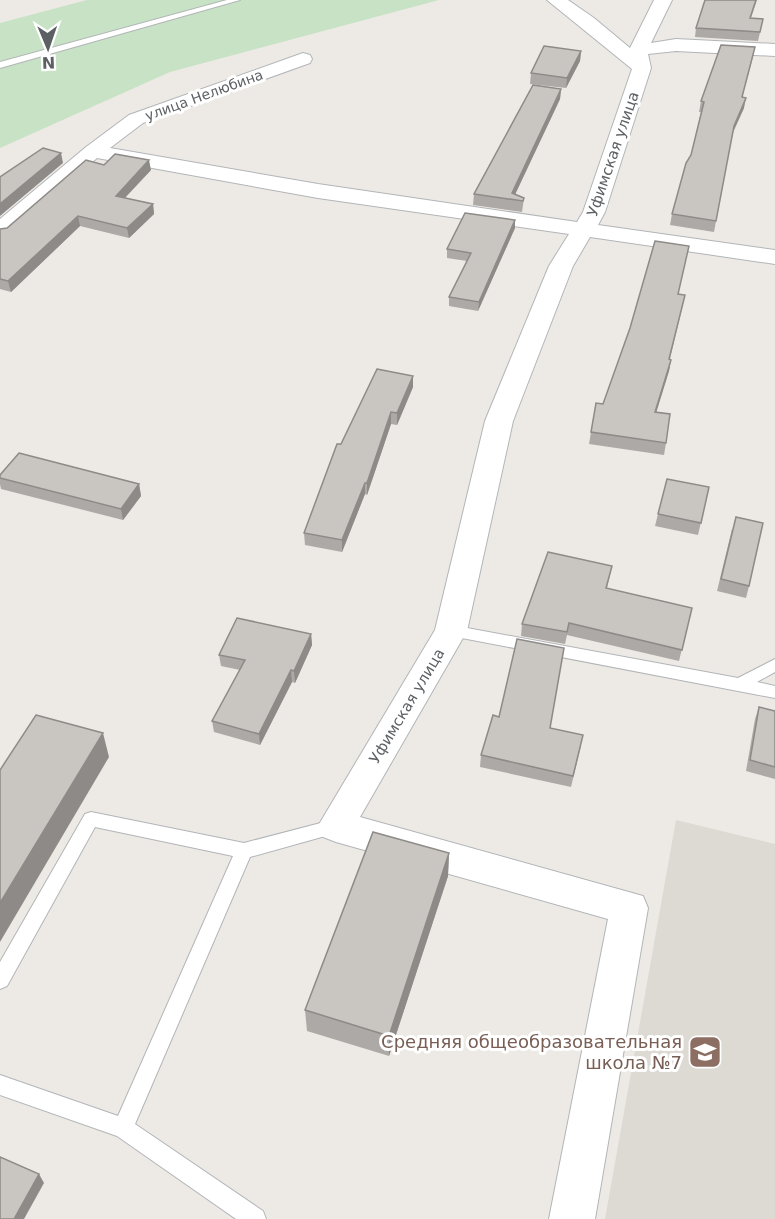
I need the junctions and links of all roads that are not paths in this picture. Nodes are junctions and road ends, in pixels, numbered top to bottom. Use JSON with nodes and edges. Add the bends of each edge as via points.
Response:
{"nodes":[{"id":1,"x":236,"y":0,"type":"edge"},
{"id":2,"x":556,"y":0,"type":"edge"},
{"id":3,"x":663,"y":0,"type":"edge"},
{"id":4,"x":775,"y":50,"type":"edge"},
{"id":5,"x":303,"y":59,"type":"dead end"},
{"id":6,"x":640,"y":59,"type":"junction"},
{"id":7,"x":0,"y":65,"type":"edge"},
{"id":8,"x":93,"y":151,"type":"junction"},
{"id":9,"x":585,"y":229,"type":"junction"},
{"id":10,"x":0,"y":231,"type":"edge"},
{"id":11,"x":775,"y":257,"type":"edge"},
{"id":12,"x":451,"y":632,"type":"junction"},
{"id":13,"x":775,"y":665,"type":"edge"},
{"id":14,"x":740,"y":684,"type":"junction"},
{"id":15,"x":775,"y":692,"type":"edge"},
{"id":16,"x":336,"y":826,"type":"junction"},
{"id":17,"x":244,"y":851,"type":"junction"},
{"id":18,"x":0,"y":980,"type":"edge"},
{"id":19,"x":0,"y":1084,"type":"edge"},
{"id":20,"x":123,"y":1128,"type":"junction"},
{"id":21,"x":255,"y":1219,"type":"edge"},
{"id":22,"x":572,"y":1219,"type":"edge"}],
"edges":[{"from":1,"to":7,"type":"lane"},
{"from":2,"to":6,"type":"street"},
{"from":3,"to":6,"type":"street","name":"Уфимская улица"},
{"from":4,"to":6,"type":"street","via":[[676,45]]},
{"from":5,"to":8,"type":"street","name":"улица Нелюбина","via":[[136,119]]},
{"from":6,"to":9,"type":"street","name":"Уфимская улица","via":[[594,212]]},
{"from":8,"to":9,"type":"street","via":[[318,191]]},
{"from":8,"to":10,"type":"street","name":"улица Нелюбина"},
{"from":9,"to":11,"type":"street"},
{"from":9,"to":12,"type":"street","name":"Уфимская улица","via":[[561,266],[499,421]]},
{"from":12,"to":14,"type":"lane"},
{"from":12,"to":16,"type":"street","name":"Уфимская улица"},
{"from":13,"to":14,"type":"lane"},
{"from":14,"to":15,"type":"lane"},
{"from":16,"to":17,"type":"lane"},
{"from":16,"to":22,"type":"street","via":[[629,908]]},
{"from":17,"to":18,"type":"lane","via":[[91,819]]},
{"from":17,"to":20,"type":"lane"},
{"from":19,"to":20,"type":"lane"},
{"from":20,"to":21,"type":"lane"}]}
